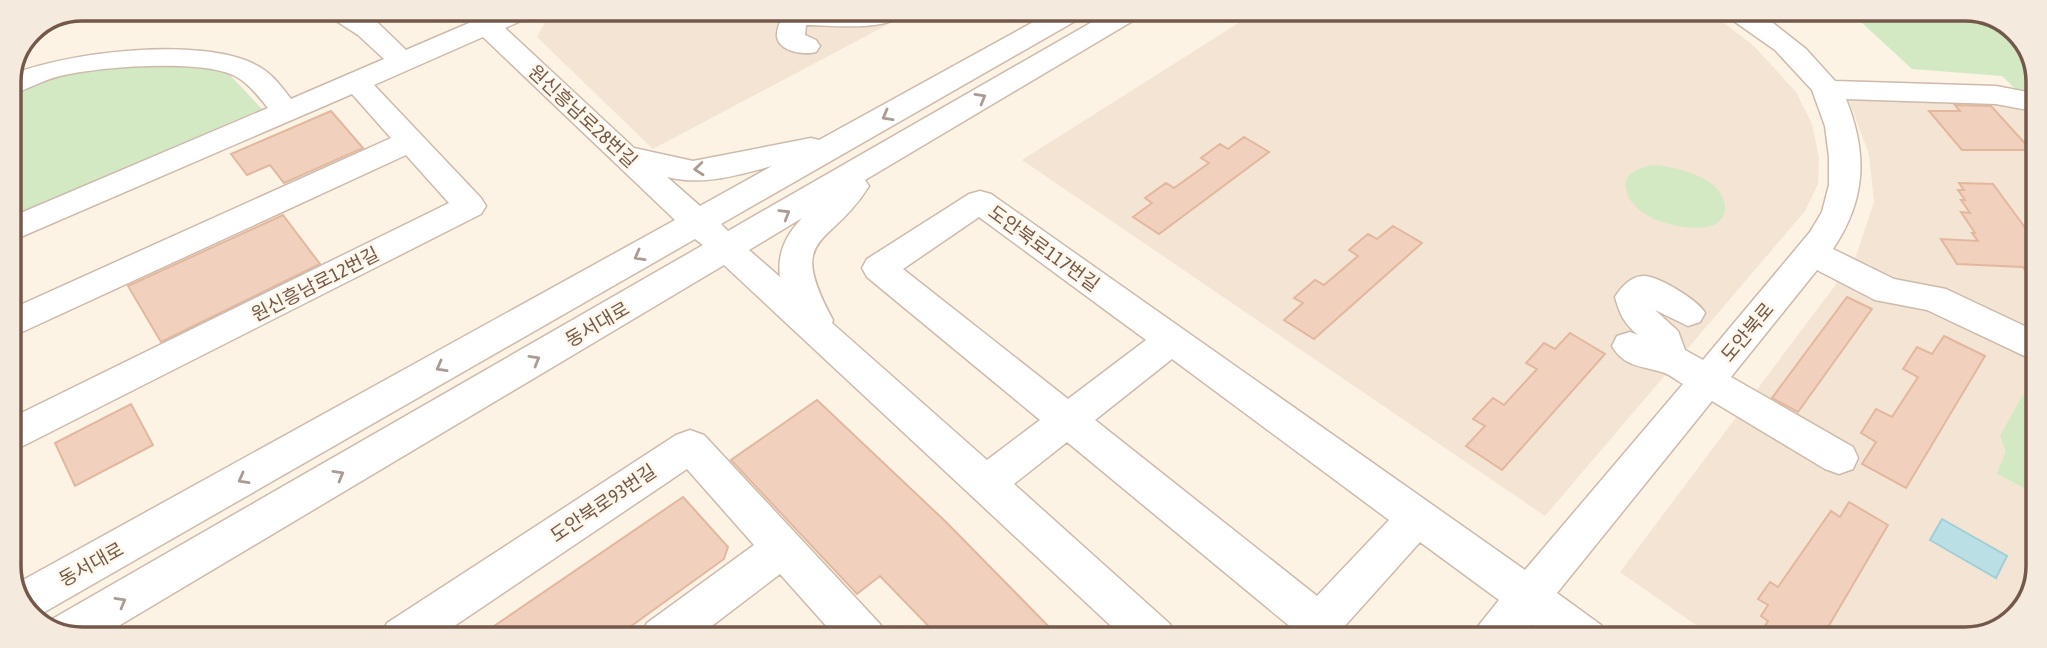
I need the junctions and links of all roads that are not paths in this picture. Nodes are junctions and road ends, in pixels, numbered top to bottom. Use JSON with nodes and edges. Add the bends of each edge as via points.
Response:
{"nodes":[{"id":1,"x":355,"y":21,"type":"edge"},
{"id":2,"x":473,"y":21,"type":"edge"},
{"id":3,"x":481,"y":21,"type":"edge"},
{"id":4,"x":794,"y":21,"type":"edge"},
{"id":5,"x":1055,"y":21,"type":"edge"},
{"id":6,"x":1113,"y":21,"type":"edge"},
{"id":7,"x":1756,"y":21,"type":"edge"},
{"id":8,"x":806,"y":46,"type":"dead end"},
{"id":9,"x":403,"y":62,"type":"junction"},
{"id":10,"x":21,"y":81,"type":"edge"},
{"id":11,"x":356,"y":82,"type":"junction"},
{"id":12,"x":1827,"y":90,"type":"junction"},
{"id":13,"x":2026,"y":101,"type":"edge"},
{"id":14,"x":286,"y":112,"type":"junction"},
{"id":15,"x":410,"y":141,"type":"junction"},
{"id":16,"x":838,"y":143,"type":"junction"},
{"id":17,"x":625,"y":156,"type":"junction"},
{"id":18,"x":867,"y":165,"type":"junction"},
{"id":19,"x":698,"y":222,"type":"junction"},
{"id":20,"x":21,"y":226,"type":"edge"},
{"id":21,"x":727,"y":248,"type":"junction"},
{"id":22,"x":1812,"y":253,"type":"junction"},
{"id":23,"x":1688,"y":313,"type":"dead end"},
{"id":24,"x":21,"y":319,"type":"edge"},
{"id":25,"x":1172,"y":340,"type":"junction"},
{"id":26,"x":2026,"y":343,"type":"edge"},
{"id":27,"x":832,"y":344,"type":"junction"},
{"id":28,"x":1630,"y":346,"type":"dead end"},
{"id":29,"x":1668,"y":358,"type":"junction"},
{"id":30,"x":1706,"y":381,"type":"junction"},
{"id":31,"x":1068,"y":421,"type":"junction"},
{"id":32,"x":21,"y":431,"type":"edge"},
{"id":33,"x":1839,"y":458,"type":"dead end"},
{"id":34,"x":985,"y":484,"type":"junction"},
{"id":35,"x":1418,"y":517,"type":"junction"},
{"id":36,"x":783,"y":548,"type":"junction"},
{"id":37,"x":1528,"y":597,"type":"junction"},
{"id":38,"x":30,"y":598,"type":"edge"},
{"id":39,"x":78,"y":627,"type":"edge"},
{"id":40,"x":417,"y":627,"type":"edge"},
{"id":41,"x":677,"y":627,"type":"edge"},
{"id":42,"x":855,"y":627,"type":"edge"},
{"id":43,"x":1143,"y":627,"type":"edge"},
{"id":44,"x":1504,"y":627,"type":"edge"},
{"id":45,"x":1569,"y":627,"type":"edge"}],
"edges":[{"from":1,"to":9,"type":"street"},
{"from":2,"to":9,"type":"street"},
{"from":3,"to":17,"type":"street","name":"원신흥남로28번길"},
{"from":4,"to":8,"type":"street","via":[[791,40]]},
{"from":5,"to":16,"type":"street","name":"동서대로","one_way":true},
{"from":18,"to":6,"type":"street","name":"동서대로","one_way":true},
{"from":7,"to":12,"type":"street","name":"도안북로"},
{"from":9,"to":11,"type":"street"},
{"from":10,"to":14,"type":"street","via":[[56,68],[99,61],[217,62],[243,69],[260,80]]},
{"from":11,"to":14,"type":"street"},
{"from":11,"to":15,"type":"street","name":"원신흥남로12번길"},
{"from":12,"to":13,"type":"street","via":[[1996,95]]},
{"from":12,"to":22,"type":"street","name":"도안북로","via":[[1842,135],[1846,162],[1843,198],[1831,228]]},
{"from":14,"to":20,"type":"street"},
{"from":15,"to":24,"type":"street"},
{"from":15,"to":32,"type":"street","name":"원신흥남로12번길","via":[[470,205]]},
{"from":16,"to":17,"type":"street","one_way":true,"via":[[694,171]]},
{"from":16,"to":19,"type":"street","name":"동서대로"},
{"from":17,"to":19,"type":"street","name":"원신흥남로28번길"},
{"from":21,"to":18,"type":"street","name":"동서대로","one_way":true},
{"from":18,"to":27,"type":"street","via":[[849,191],[806,233],[796,251],[801,296]]},
{"from":19,"to":21,"type":"street","name":"원신흥남로28번길"},
{"from":19,"to":38,"type":"street","name":"동서대로","one_way":true},
{"from":21,"to":27,"type":"street","name":"원신흥남로28번길"},
{"from":39,"to":21,"type":"street","name":"동서대로","one_way":true},
{"from":22,"to":26,"type":"street","via":[[1887,290],[1934,298]]},
{"from":22,"to":30,"type":"street","name":"도안북로"},
{"from":23,"to":29,"type":"street","via":[[1644,288],[1632,298],[1637,316],[1665,341]]},
{"from":25,"to":31,"type":"street"},
{"from":25,"to":31,"type":"street","name":"도안북로117번길","via":[[980,202],[879,268]]},
{"from":25,"to":35,"type":"street","name":"도안북로117번길"},
{"from":27,"to":34,"type":"street"},
{"from":28,"to":29,"type":"street"},
{"from":29,"to":30,"type":"street"},
{"from":30,"to":33,"type":"street"},
{"from":30,"to":37,"type":"street","name":"도안북로"},
{"from":31,"to":34,"type":"street"},
{"from":31,"to":35,"type":"street","name":"도안북로117번길","via":[[1319,624]]},
{"from":34,"to":43,"type":"street"},
{"from":35,"to":37,"type":"street","name":"도안북로117번길"},
{"from":36,"to":40,"type":"street","name":"도안북로93번길","via":[[690,446]]},
{"from":36,"to":41,"type":"street"},
{"from":36,"to":42,"type":"street","name":"도안북로93번길"},
{"from":37,"to":44,"type":"street","name":"도안북로"},
{"from":37,"to":45,"type":"street","name":"도안북로117번길"}]}
